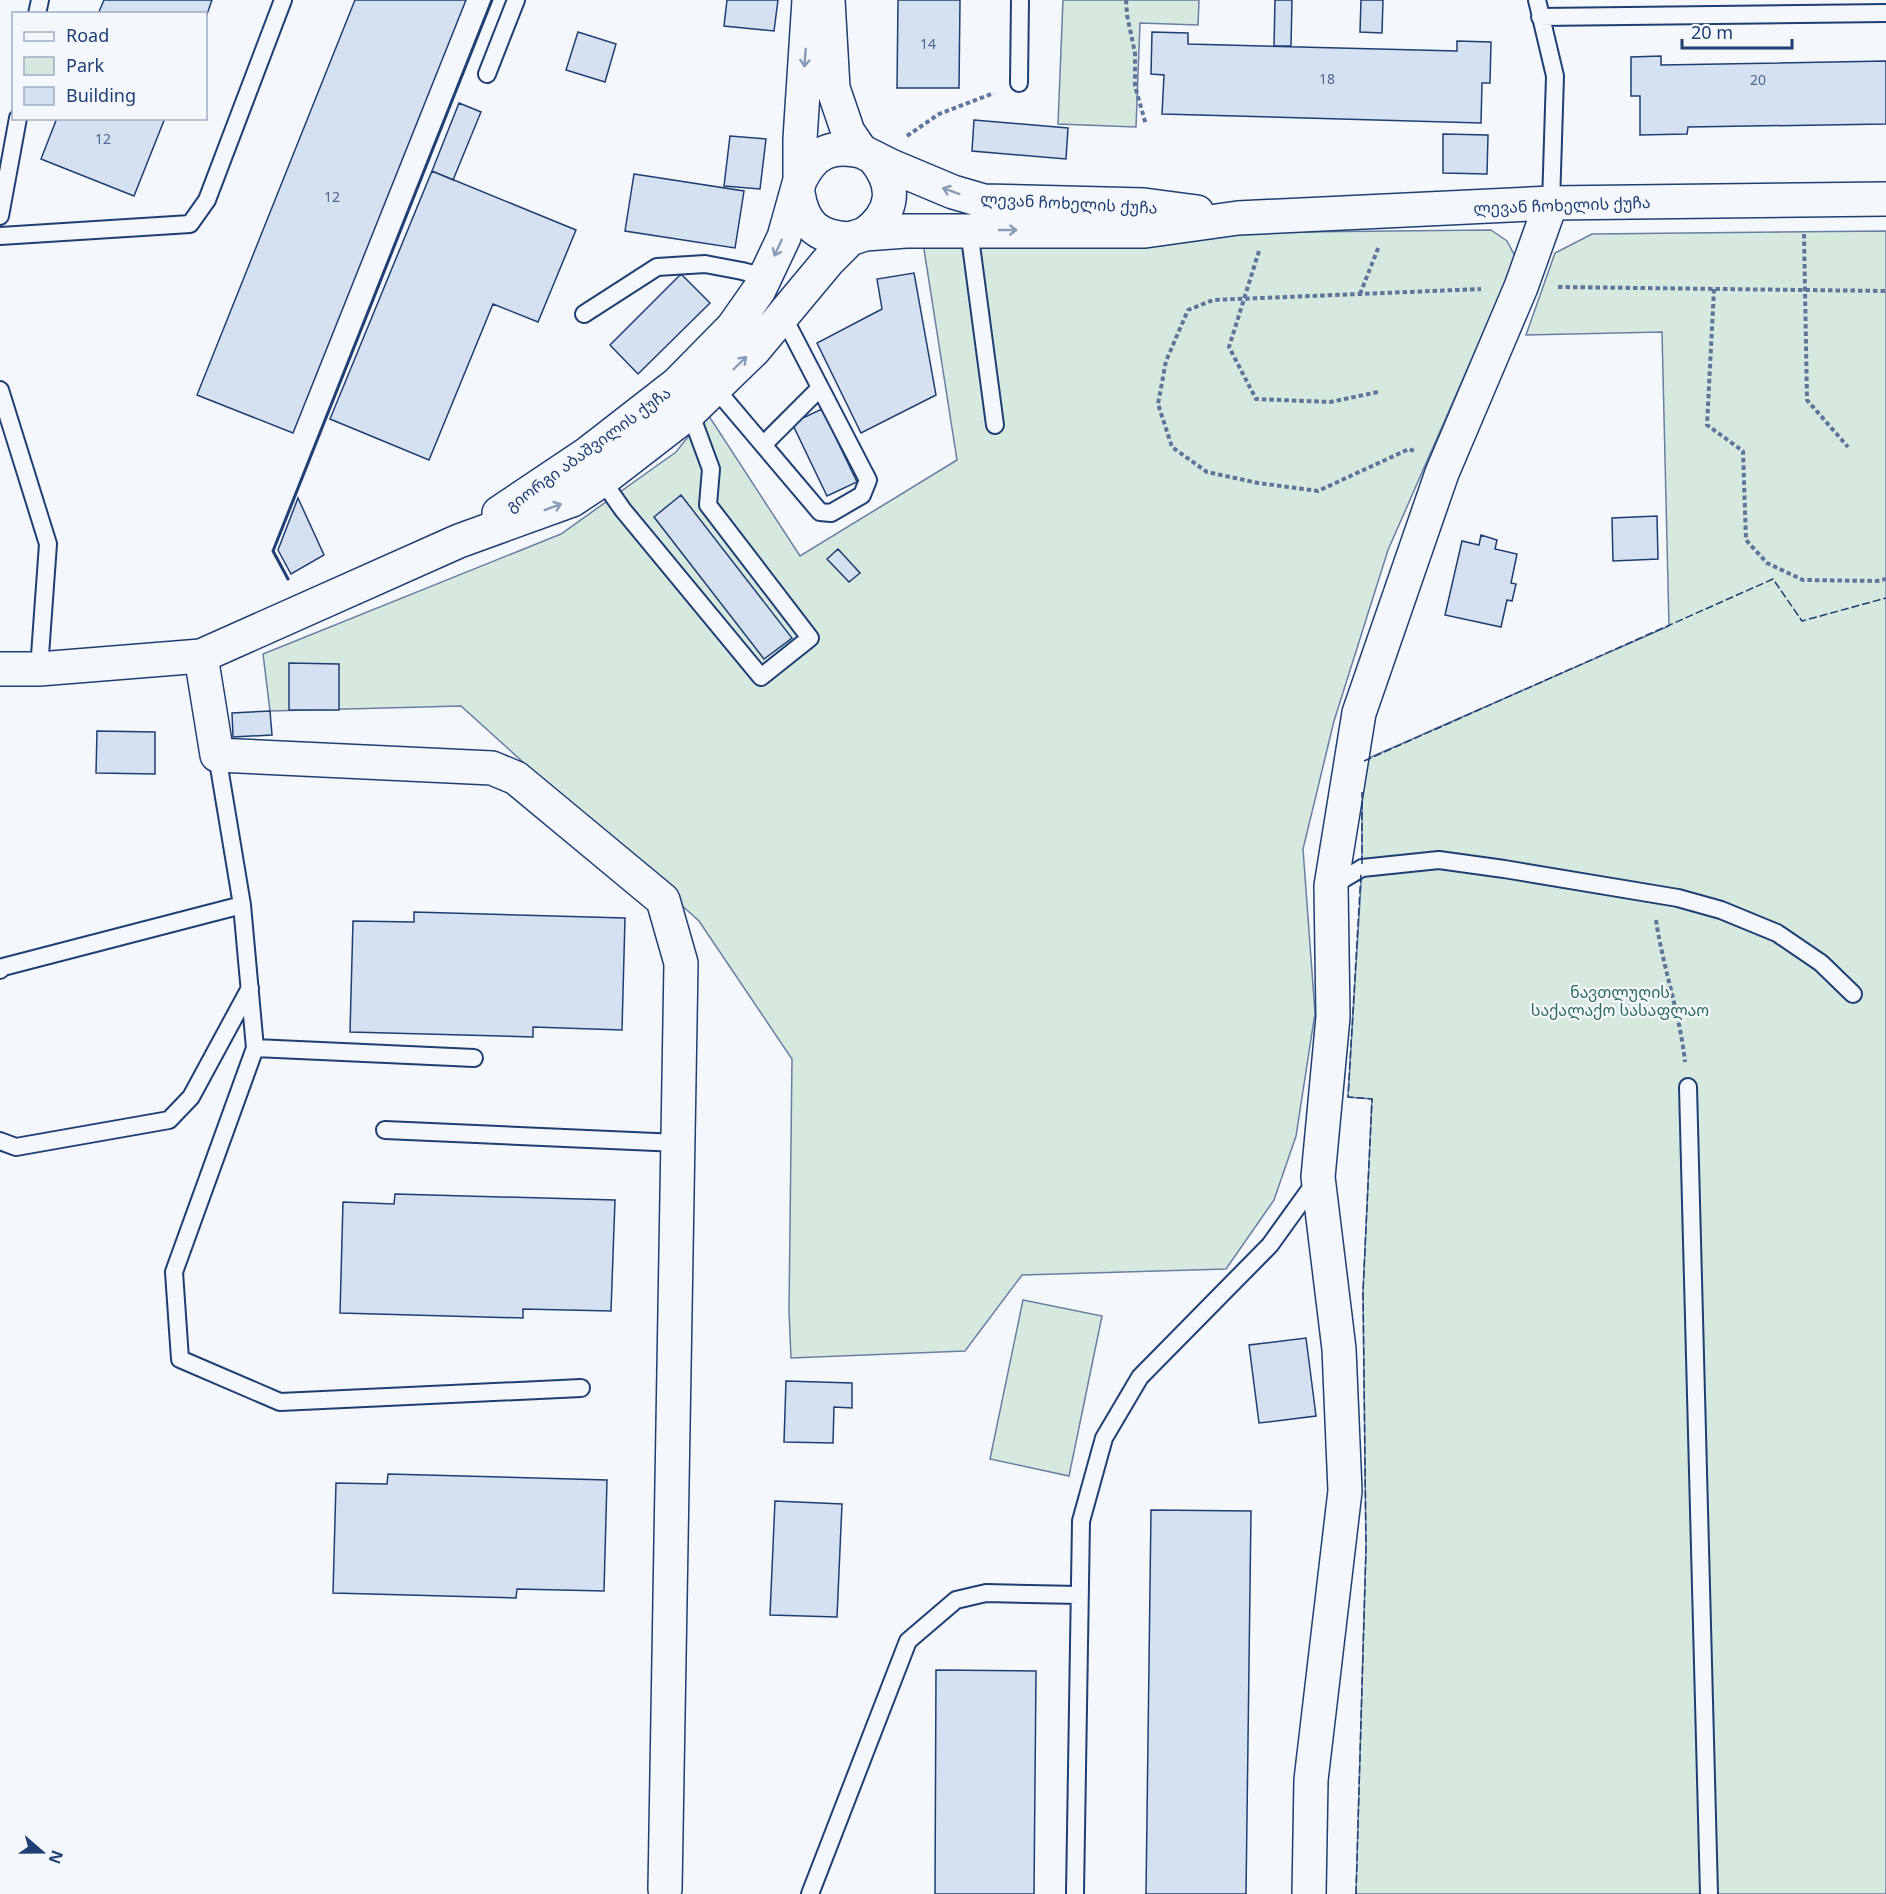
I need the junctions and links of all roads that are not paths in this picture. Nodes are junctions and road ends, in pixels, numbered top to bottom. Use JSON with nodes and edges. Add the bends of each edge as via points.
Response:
{"nodes":[{"id":1,"x":283,"y":0,"type":"edge"},
{"id":2,"x":516,"y":0,"type":"edge"},
{"id":3,"x":809,"y":0,"type":"edge"},
{"id":4,"x":828,"y":0,"type":"edge"},
{"id":5,"x":1020,"y":0,"type":"edge"},
{"id":6,"x":1537,"y":0,"type":"edge"},
{"id":7,"x":1886,"y":13,"type":"edge"},
{"id":8,"x":1540,"y":17,"type":"junction"},
{"id":9,"x":487,"y":74,"type":"dead end"},
{"id":10,"x":1019,"y":83,"type":"road end"},
{"id":11,"x":18,"y":120,"type":"edge"},
{"id":12,"x":867,"y":154,"type":"junction"},
{"id":13,"x":799,"y":187,"type":"junction"},
{"id":14,"x":1886,"y":199,"type":"edge"},
{"id":15,"x":1551,"y":203,"type":"junction"},
{"id":16,"x":0,"y":216,"type":"edge"},
{"id":17,"x":1238,"y":218,"type":"junction"},
{"id":18,"x":969,"y":230,"type":"junction"},
{"id":19,"x":0,"y":236,"type":"edge"},
{"id":20,"x":858,"y":237,"type":"junction"},
{"id":21,"x":765,"y":277,"type":"junction"},
{"id":22,"x":584,"y":314,"type":"dead end"},
{"id":23,"x":783,"y":316,"type":"junction"},
{"id":24,"x":715,"y":388,"type":"junction"},
{"id":25,"x":820,"y":388,"type":"junction"},
{"id":26,"x":0,"y":390,"type":"edge"},
{"id":27,"x":690,"y":412,"type":"junction"},
{"id":28,"x":4,"y":416,"type":"edge"},
{"id":29,"x":995,"y":425,"type":"dead end"},
{"id":30,"x":763,"y":445,"type":"junction"},
{"id":31,"x":602,"y":480,"type":"junction"},
{"id":32,"x":459,"y":541,"type":"junction"},
{"id":33,"x":201,"y":656,"type":"junction"},
{"id":34,"x":0,"y":669,"type":"edge"},
{"id":35,"x":39,"y":669,"type":"junction"},
{"id":36,"x":217,"y":755,"type":"junction"},
{"id":37,"x":1331,"y":886,"type":"junction"},
{"id":38,"x":242,"y":905,"type":"junction"},
{"id":39,"x":0,"y":970,"type":"edge"},
{"id":40,"x":250,"y":988,"type":"junction"},
{"id":41,"x":1853,"y":994,"type":"dead end"},
{"id":42,"x":255,"y":1048,"type":"junction"},
{"id":43,"x":474,"y":1058,"type":"dead end"},
{"id":44,"x":1688,"y":1087,"type":"road end"},
{"id":45,"x":385,"y":1130,"type":"dead end"},
{"id":46,"x":0,"y":1141,"type":"edge"},
{"id":47,"x":678,"y":1143,"type":"junction"},
{"id":48,"x":1318,"y":1177,"type":"junction"},
{"id":49,"x":581,"y":1388,"type":"dead end"},
{"id":50,"x":1079,"y":1596,"type":"junction"},
{"id":51,"x":665,"y":1889,"type":"dead end"},
{"id":52,"x":810,"y":1894,"type":"edge"},
{"id":53,"x":1075,"y":1894,"type":"edge"},
{"id":54,"x":1309,"y":1894,"type":"edge"},
{"id":55,"x":1709,"y":1894,"type":"edge"}],
"edges":[{"from":1,"to":19,"type":"lane","via":[[207,200],[190,224]]},
{"from":2,"to":9,"type":"lane"},
{"from":3,"to":13,"type":"street","one_way":true},
{"from":4,"to":12,"type":"street","via":[[833,88],[848,132]]},
{"from":5,"to":10,"type":"lane"},
{"from":6,"to":8,"type":"lane"},
{"from":7,"to":8,"type":"lane"},
{"from":8,"to":15,"type":"lane","via":[[1555,76]]},
{"from":11,"to":16,"type":"lane"},
{"from":12,"to":13,"type":"street","via":[[846,148],[831,149],[807,166]]},
{"from":17,"to":12,"type":"street","name":"ლევან ჩოხელის ქუჩა","one_way":true,"via":[[1144,205],[984,201],[953,192]]},
{"from":12,"to":20,"type":"street","via":[[883,169],[890,198],[878,225]]},
{"from":13,"to":20,"type":"street","via":[[800,209],[808,223],[835,239]]},
{"from":13,"to":21,"type":"street","name":"გიორგი აბაშვილის ქუჩა","one_way":true,"via":[[784,237]]},
{"from":14,"to":15,"type":"street","name":"ლევან ჩოხელის ქუჩა"},
{"from":15,"to":17,"type":"street","name":"ლევან ჩოხელის ქუჩა"},
{"from":15,"to":37,"type":"street","via":[[1521,287],[1442,473],[1359,713]]},
{"from":18,"to":17,"type":"street","name":"ლევან ჩოხელის ქუჩა","one_way":true,"via":[[1145,231]]},
{"from":18,"to":20,"type":"street","name":"ლევან ჩოხელის ქუჩა"},
{"from":18,"to":29,"type":"lane"},
{"from":20,"to":23,"type":"street","name":"გიორგი აბაშვილის ქუჩა","via":[[829,260]]},
{"from":21,"to":22,"type":"lane","via":[[705,264],[657,267]]},
{"from":21,"to":32,"type":"street","name":"გიორგი აბაშვილის ქუჩა","via":[[733,327],[677,384],[587,454]]},
{"from":24,"to":23,"type":"street","name":"გიორგი აბაშვილის ქუჩა","one_way":true},
{"from":23,"to":25,"type":"lane"},
{"from":24,"to":27,"type":"street","name":"გიორგი აბაშვილის ქუჩა"},
{"from":24,"to":30,"type":"lane"},
{"from":25,"to":30,"type":"lane"},
{"from":25,"to":30,"type":"lane","via":[[868,480],[862,495],[831,513],[820,512]]},
{"from":26,"to":28,"type":"lane"},
{"from":27,"to":31,"type":"street","name":"გიორგი აბაშვილის ქუჩა"},
{"from":27,"to":31,"type":"lane","via":[[711,469],[708,505],[810,638],[761,676]]},
{"from":28,"to":35,"type":"lane","via":[[48,544]]},
{"from":32,"to":31,"type":"street","name":"გიორგი აბაშვილის ქუჩა","one_way":true,"via":[[572,500]]},
{"from":32,"to":33,"type":"street","name":"გიორგი აბაშვილის ქუჩა"},
{"from":33,"to":35,"type":"street","name":"გიორგი აბაშვილის ქუჩა"},
{"from":33,"to":36,"type":"street"},
{"from":34,"to":35,"type":"street","name":"გიორგი აბაშვილის ქუჩა"},
{"from":36,"to":38,"type":"lane"},
{"from":36,"to":47,"type":"street","via":[[492,768],[516,778],[663,900],[681,963]]},
{"from":37,"to":41,"type":"lane","via":[[1362,868],[1439,860],[1678,898],[1721,910],[1777,933],[1821,963]]},
{"from":37,"to":48,"type":"street","via":[[1333,1017]]},
{"from":38,"to":39,"type":"lane"},
{"from":38,"to":40,"type":"lane"},
{"from":40,"to":42,"type":"lane"},
{"from":40,"to":46,"type":"lane","via":[[191,1097],[169,1120],[16,1146]]},
{"from":42,"to":43,"type":"lane"},
{"from":42,"to":49,"type":"lane","via":[[174,1272],[180,1359],[280,1402]]},
{"from":44,"to":55,"type":"lane"},
{"from":45,"to":47,"type":"lane"},
{"from":47,"to":51,"type":"street"},
{"from":48,"to":50,"type":"lane","via":[[1270,1245],[1140,1377],[1104,1438],[1081,1521]]},
{"from":48,"to":54,"type":"street","via":[[1339,1349],[1345,1491],[1311,1780]]},
{"from":50,"to":52,"type":"lane","via":[[986,1593],[957,1600],[908,1641]]},
{"from":50,"to":53,"type":"lane"}]}
